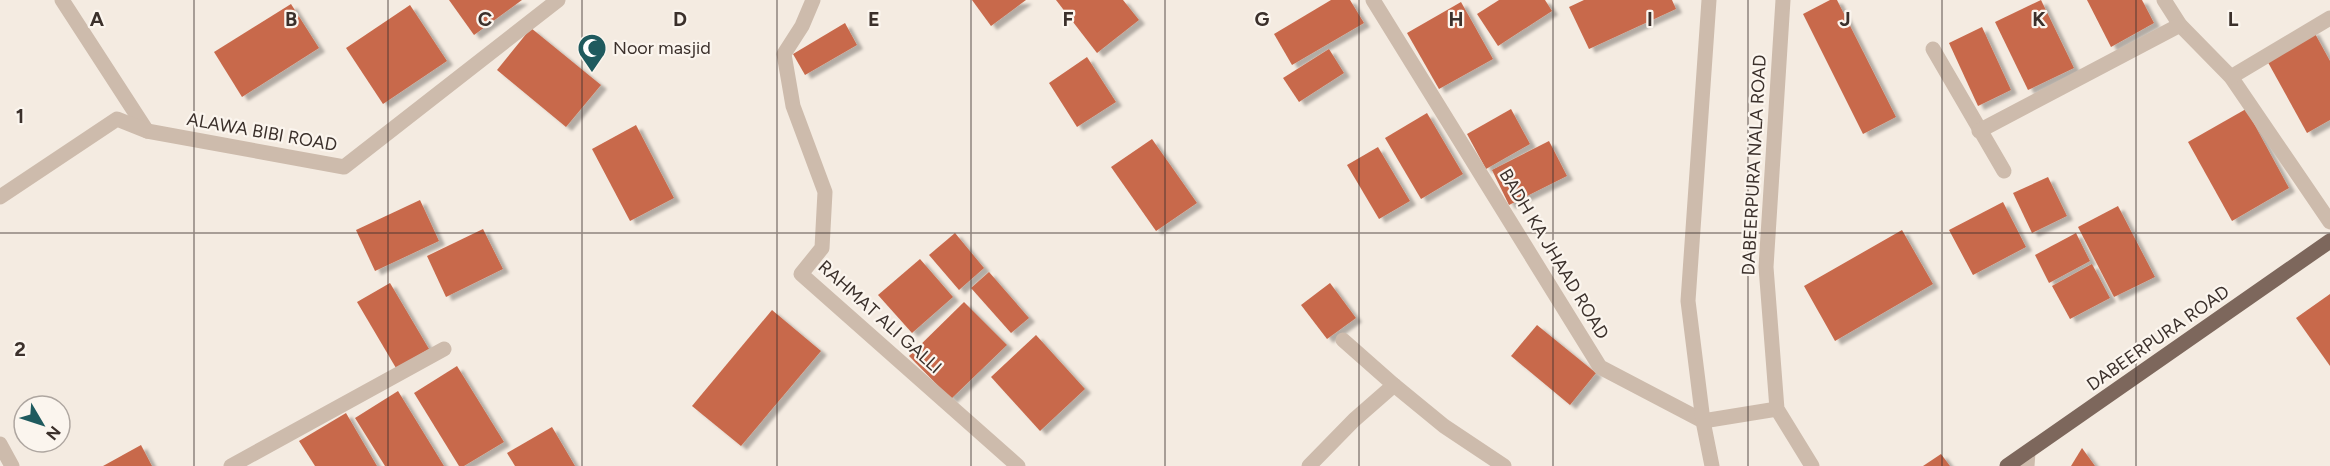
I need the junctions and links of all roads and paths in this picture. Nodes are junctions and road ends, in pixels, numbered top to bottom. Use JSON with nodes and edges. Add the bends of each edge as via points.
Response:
{"nodes":[{"id":1,"x":62,"y":0,"type":"edge"},
{"id":2,"x":558,"y":0,"type":"edge"},
{"id":3,"x":813,"y":0,"type":"edge"},
{"id":4,"x":1372,"y":0,"type":"edge"},
{"id":5,"x":1709,"y":0,"type":"edge"},
{"id":6,"x":1783,"y":0,"type":"edge"},
{"id":7,"x":2164,"y":0,"type":"edge"},
{"id":8,"x":2330,"y":18,"type":"edge"},
{"id":9,"x":2180,"y":25,"type":"junction"},
{"id":10,"x":1933,"y":49,"type":"dead end"},
{"id":11,"x":2231,"y":77,"type":"junction"},
{"id":12,"x":147,"y":131,"type":"junction"},
{"id":13,"x":1979,"y":131,"type":"junction"},
{"id":14,"x":2004,"y":171,"type":"dead end"},
{"id":15,"x":0,"y":197,"type":"edge"},
{"id":16,"x":2330,"y":222,"type":"edge"},
{"id":17,"x":2330,"y":241,"type":"edge"},
{"id":18,"x":1343,"y":340,"type":"dead end"},
{"id":19,"x":444,"y":349,"type":"dead end"},
{"id":20,"x":1394,"y":385,"type":"junction"},
{"id":21,"x":1777,"y":409,"type":"junction"},
{"id":22,"x":1703,"y":421,"type":"junction"},
{"id":23,"x":0,"y":444,"type":"edge"},
{"id":24,"x":2027,"y":459,"type":"edge"},
{"id":25,"x":12,"y":466,"type":"edge"},
{"id":26,"x":231,"y":466,"type":"edge"},
{"id":27,"x":1018,"y":466,"type":"edge"},
{"id":28,"x":1309,"y":466,"type":"edge"},
{"id":29,"x":1504,"y":466,"type":"edge"},
{"id":30,"x":1712,"y":466,"type":"edge"},
{"id":31,"x":1812,"y":466,"type":"edge"},
{"id":32,"x":2007,"y":466,"type":"edge"}],
"edges":[{"from":1,"to":12,"type":"street"},
{"from":2,"to":12,"type":"street","name":"ALAWA BIBI ROAD","via":[[344,167]]},
{"from":3,"to":27,"type":"street","name":"RAHMAT ALI GALLI","via":[[784,54],[793,106],[825,192],[822,248],[801,274]]},
{"from":4,"to":22,"type":"street","name":"BADH KA JHAAD ROAD","via":[[1600,367]]},
{"from":5,"to":22,"type":"street","via":[[1688,301]]},
{"from":6,"to":21,"type":"street","name":"DABEERPURA NALA ROAD","via":[[1766,267]]},
{"from":7,"to":9,"type":"street"},
{"from":8,"to":11,"type":"street"},
{"from":9,"to":11,"type":"street"},
{"from":9,"to":13,"type":"street"},
{"from":10,"to":13,"type":"street"},
{"from":11,"to":16,"type":"street"},
{"from":12,"to":15,"type":"street","name":"ALAWA BIBI ROAD","via":[[117,119]]},
{"from":13,"to":14,"type":"street"},
{"from":17,"to":24,"type":"main road","name":"DABEERPURA ROAD"},
{"from":18,"to":20,"type":"street"},
{"from":19,"to":26,"type":"street"},
{"from":20,"to":28,"type":"street"},
{"from":20,"to":29,"type":"street","via":[[1444,426]]},
{"from":21,"to":22,"type":"street"},
{"from":21,"to":31,"type":"street","name":"DABEERPURA NALA ROAD"},
{"from":22,"to":30,"type":"street"},
{"from":23,"to":25,"type":"street"},
{"from":24,"to":32,"type":"main road","name":"DABEERPURA ROAD"}]}
